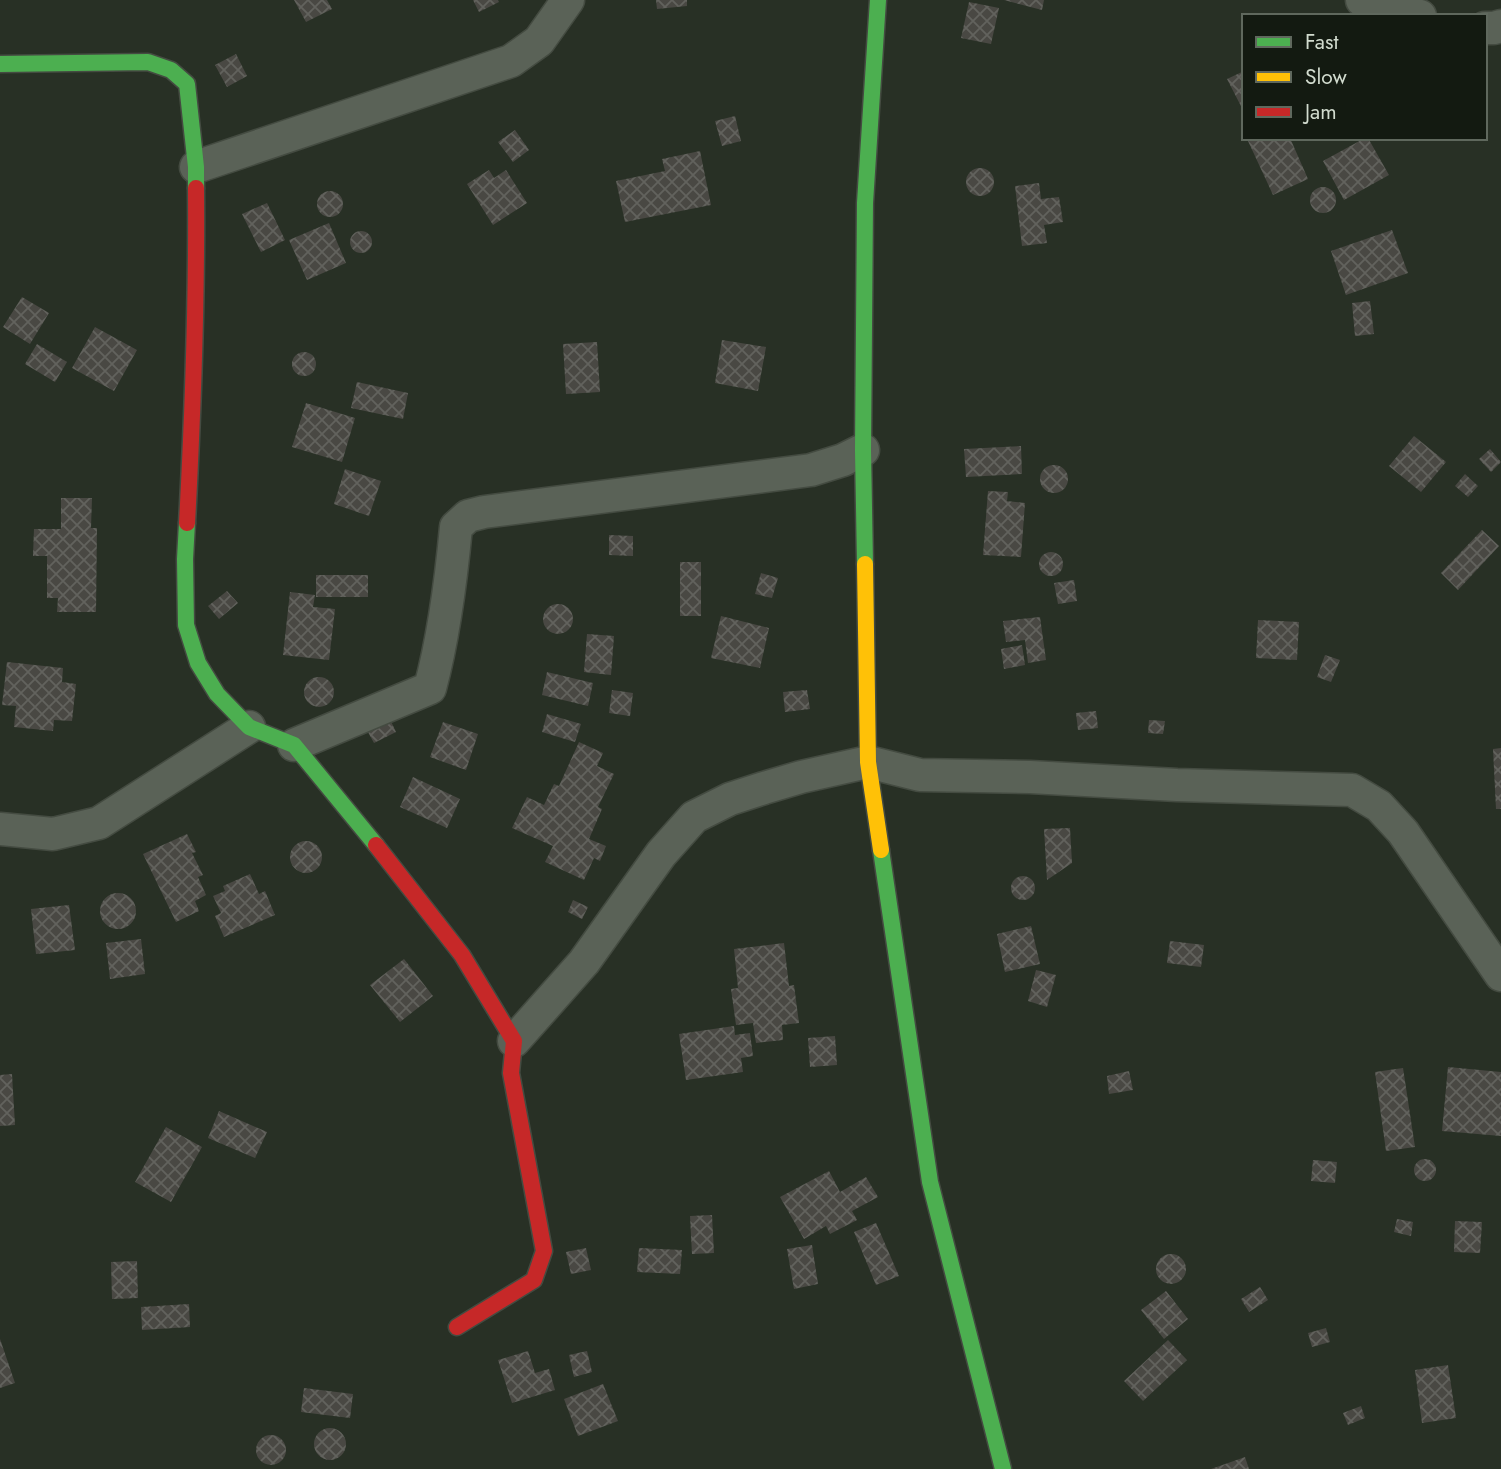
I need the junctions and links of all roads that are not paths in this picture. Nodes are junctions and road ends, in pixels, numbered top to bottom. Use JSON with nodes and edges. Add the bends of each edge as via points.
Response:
{"nodes":[{"id":1,"x":568,"y":0,"type":"edge"},
{"id":2,"x":878,"y":0,"type":"edge"},
{"id":3,"x":1362,"y":0,"type":"edge"},
{"id":4,"x":1413,"y":14,"type":"edge"},
{"id":5,"x":0,"y":64,"type":"edge"},
{"id":6,"x":196,"y":167,"type":"junction"},
{"id":7,"x":863,"y":450,"type":"junction"},
{"id":8,"x":249,"y":727,"type":"junction"},
{"id":9,"x":294,"y":745,"type":"junction"},
{"id":10,"x":867,"y":762,"type":"junction"},
{"id":11,"x":0,"y":829,"type":"edge"},
{"id":12,"x":1501,"y":975,"type":"edge"},
{"id":13,"x":514,"y":1041,"type":"junction"},
{"id":14,"x":457,"y":1327,"type":"dead end"},
{"id":15,"x":1001,"y":1468,"type":"edge"}],
"edges":[{"from":1,"to":6,"type":"street","via":[[540,41],[511,61]]},
{"from":2,"to":7,"type":"street","via":[[865,204]]},
{"from":3,"to":4,"type":"street"},
{"from":5,"to":6,"type":"street","via":[[148,62],[171,70],[187,85]]},
{"from":6,"to":8,"type":"street","via":[[186,625],[198,663],[218,694]]},
{"from":7,"to":9,"type":"street","via":[[811,470],[467,516],[456,527],[430,688]]},
{"from":7,"to":10,"type":"street"},
{"from":8,"to":9,"type":"street"},
{"from":8,"to":11,"type":"street","via":[[99,822],[53,834]]},
{"from":9,"to":13,"type":"street","via":[[462,955]]},
{"from":10,"to":12,"type":"street","via":[[920,775],[1352,790],[1378,806],[1403,832]]},
{"from":10,"to":13,"type":"street","via":[[764,788],[694,817],[661,854],[584,962]]},
{"from":10,"to":15,"type":"street","via":[[930,1182]]},
{"from":13,"to":14,"type":"street","via":[[512,1073],[544,1251],[534,1280]]}]}
